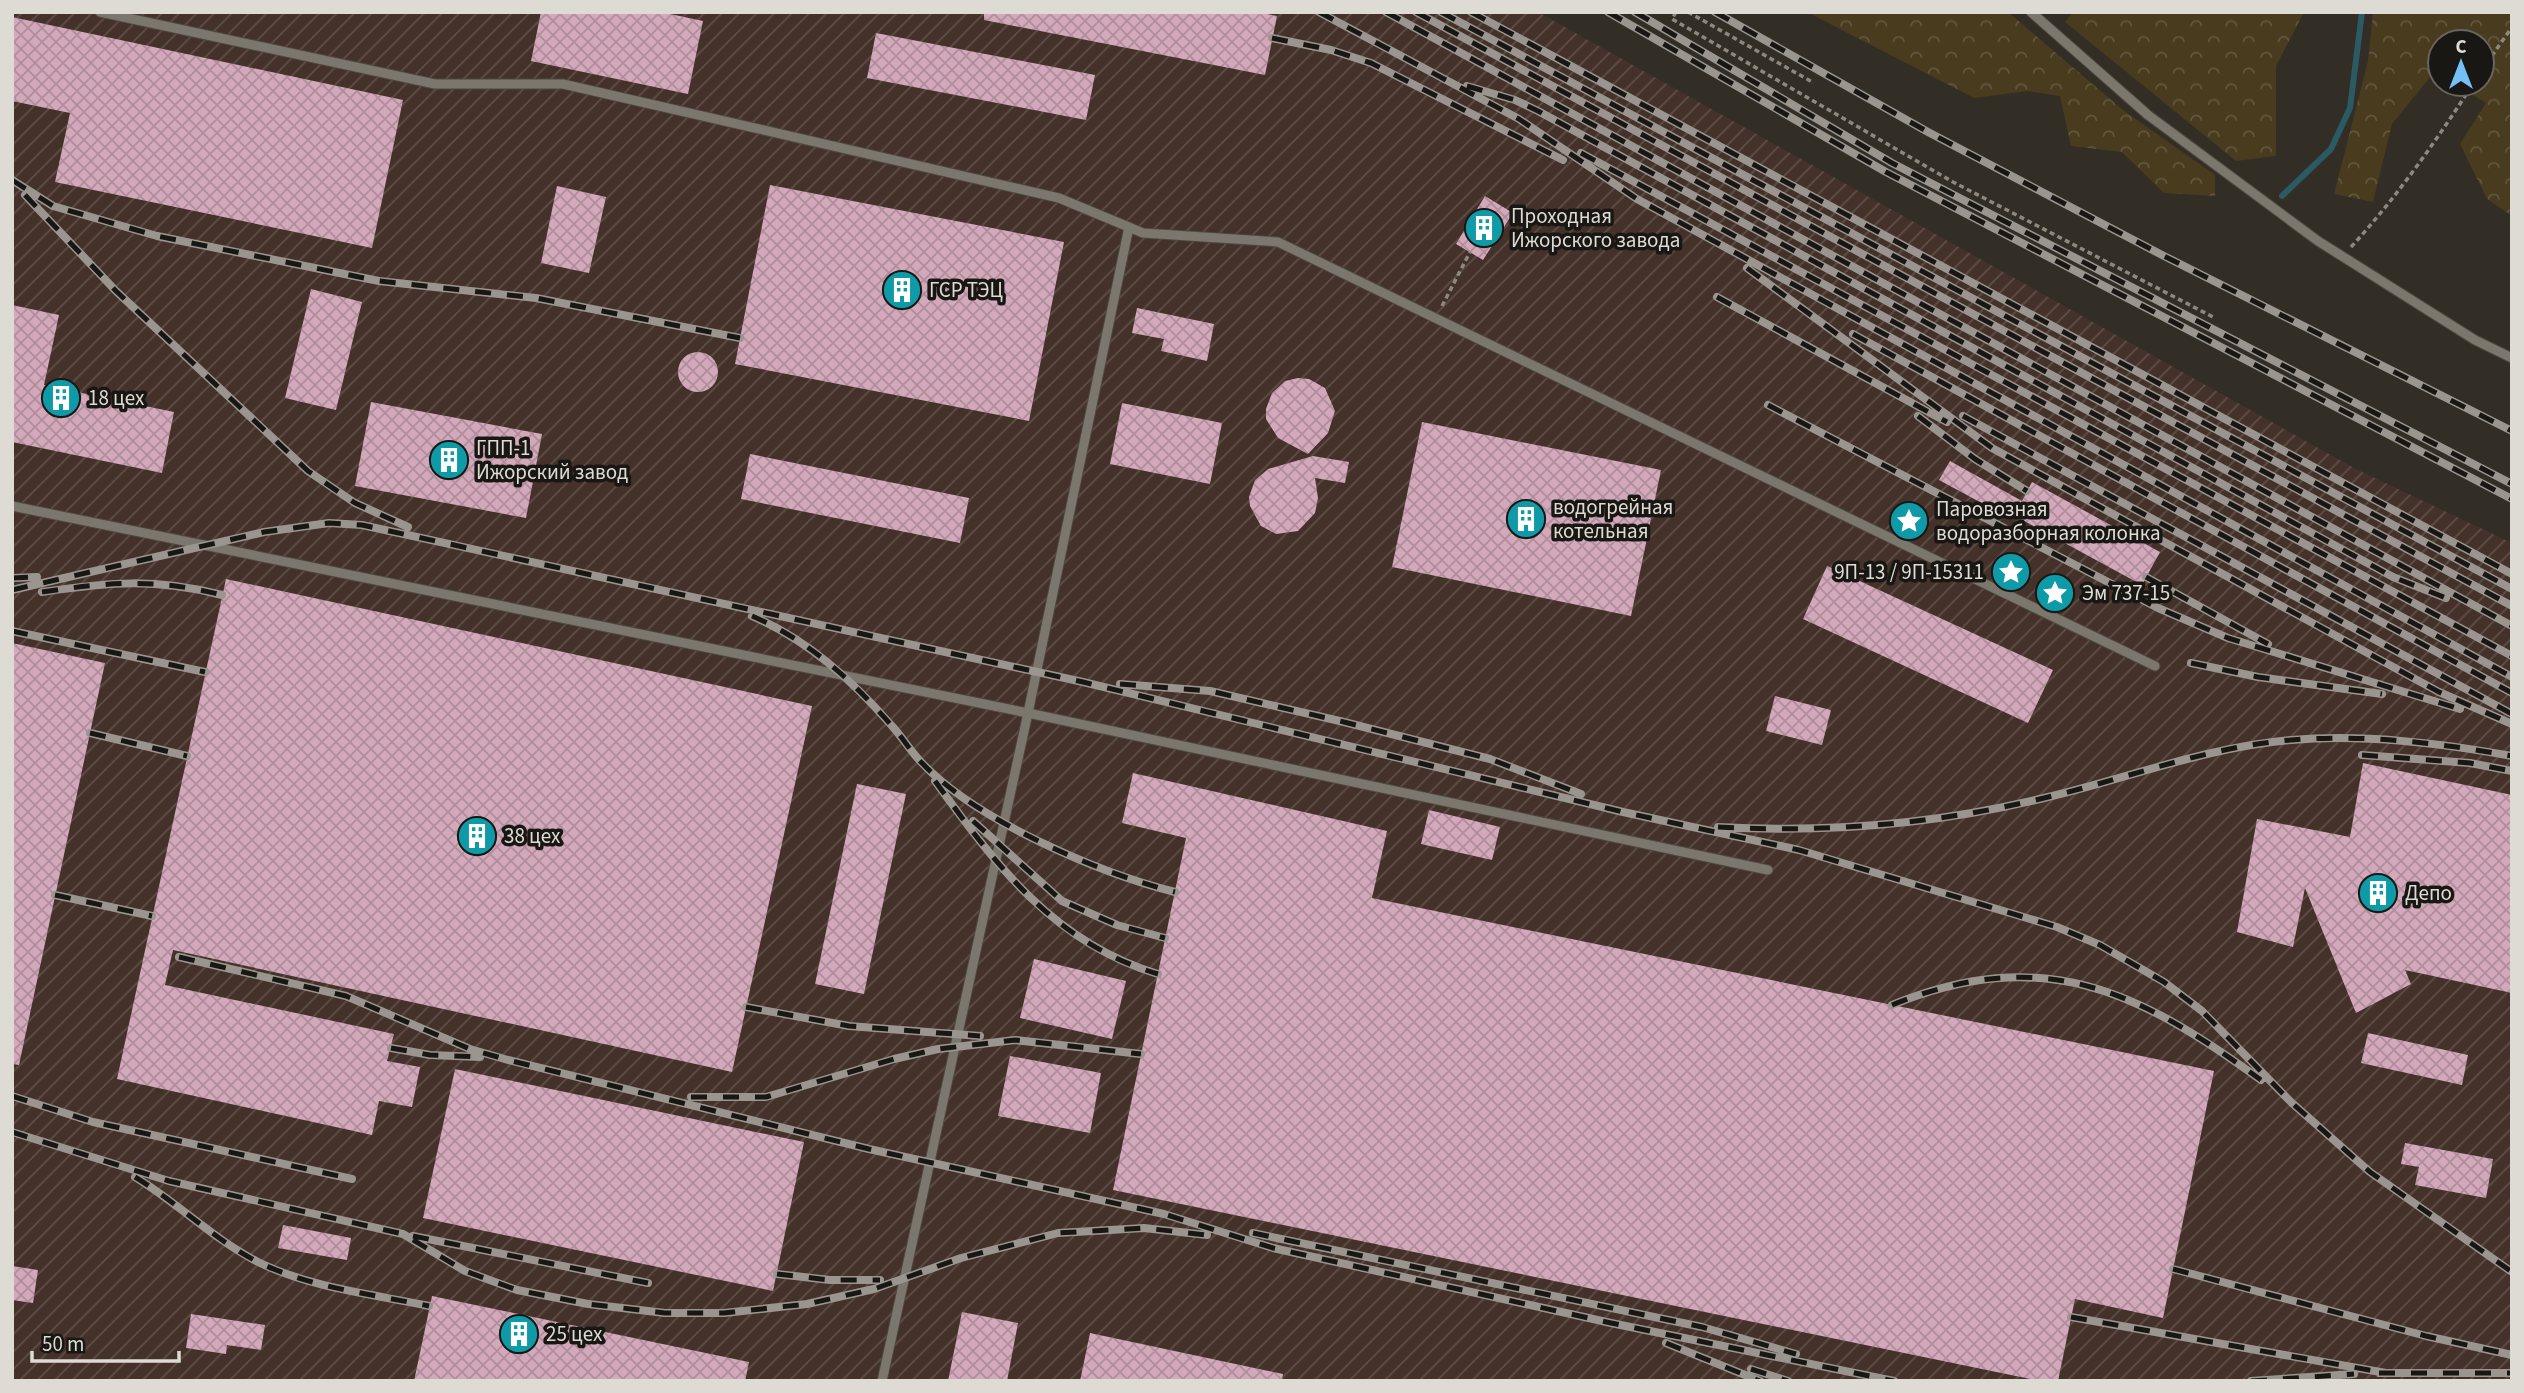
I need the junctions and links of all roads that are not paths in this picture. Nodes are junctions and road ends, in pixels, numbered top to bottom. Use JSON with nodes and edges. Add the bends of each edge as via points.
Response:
{"nodes":[{"id":1,"x":100,"y":12,"type":"edge"},
{"id":2,"x":2031,"y":12,"type":"edge"},
{"id":3,"x":1129,"y":226,"type":"junction"},
{"id":4,"x":2512,"y":358,"type":"edge"},
{"id":5,"x":12,"y":506,"type":"edge"},
{"id":6,"x":2155,"y":666,"type":"dead end"},
{"id":7,"x":1028,"y":713,"type":"junction"},
{"id":8,"x":1768,"y":870,"type":"dead end"},
{"id":9,"x":882,"y":1381,"type":"edge"}],
"edges":[{"from":1,"to":3,"type":"lane","via":[[435,84],[563,84],[1059,198]]},
{"from":2,"to":4,"type":"lane","via":[[2148,115],[2343,256],[2475,340]]},
{"from":3,"to":6,"type":"lane","via":[[1143,233],[1278,242]]},
{"from":3,"to":7,"type":"lane"},
{"from":5,"to":7,"type":"lane"},
{"from":7,"to":8,"type":"lane"},
{"from":7,"to":9,"type":"lane"}]}
